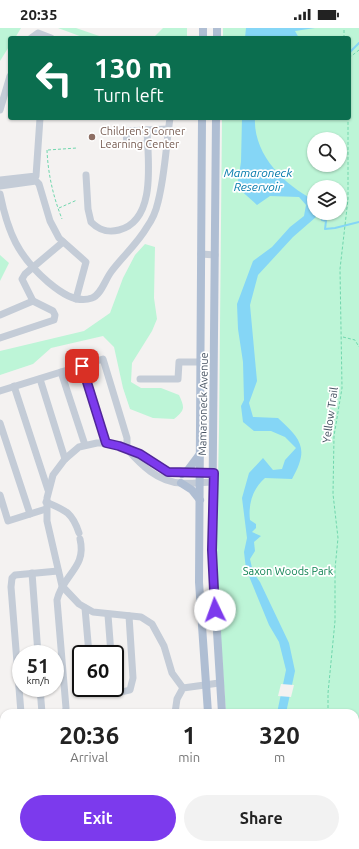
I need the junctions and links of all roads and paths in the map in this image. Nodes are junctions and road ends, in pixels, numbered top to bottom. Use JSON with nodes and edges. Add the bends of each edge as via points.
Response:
{"nodes":[{"id":1,"x":34,"y":36,"type":"edge"},
{"id":2,"x":46,"y":36,"type":"edge"},
{"id":3,"x":359,"y":50,"type":"edge"},
{"id":4,"x":351,"y":56,"type":"edge"},
{"id":5,"x":8,"y":88,"type":"edge"},
{"id":6,"x":0,"y":110,"type":"edge"},
{"id":7,"x":40,"y":120,"type":"edge"},
{"id":8,"x":170,"y":120,"type":"edge"},
{"id":9,"x":202,"y":120,"type":"edge"},
{"id":10,"x":216,"y":120,"type":"edge"},
{"id":11,"x":348,"y":120,"type":"edge"},
{"id":12,"x":168,"y":129,"type":"junction"},
{"id":13,"x":147,"y":130,"type":"junction"},
{"id":14,"x":147,"y":144,"type":"junction"},
{"id":15,"x":77,"y":148,"type":"dead end"},
{"id":16,"x":37,"y":150,"type":"junction"},
{"id":17,"x":47,"y":150,"type":"junction"},
{"id":18,"x":86,"y":175,"type":"dead end"},
{"id":19,"x":147,"y":176,"type":"junction"},
{"id":20,"x":162,"y":176,"type":"junction"},
{"id":21,"x":0,"y":180,"type":"edge"},
{"id":22,"x":0,"y":186,"type":"edge"},
{"id":23,"x":0,"y":194,"type":"edge"},
{"id":24,"x":77,"y":200,"type":"dead end"},
{"id":25,"x":58,"y":208,"type":"junction"},
{"id":26,"x":62,"y":219,"type":"dead end"},
{"id":27,"x":63,"y":242,"type":"junction"},
{"id":28,"x":201,"y":254,"type":"junction"},
{"id":29,"x":215,"y":255,"type":"junction"},
{"id":30,"x":32,"y":268,"type":"junction"},
{"id":31,"x":76,"y":299,"type":"junction"},
{"id":32,"x":33,"y":301,"type":"junction"},
{"id":33,"x":0,"y":315,"type":"edge"},
{"id":34,"x":342,"y":337,"type":"junction"},
{"id":35,"x":0,"y":338,"type":"edge"},
{"id":36,"x":359,"y":347,"type":"edge"},
{"id":37,"x":202,"y":362,"type":"junction"},
{"id":38,"x":82,"y":366,"type":"junction"},
{"id":39,"x":61,"y":372,"type":"junction"},
{"id":40,"x":140,"y":378,"type":"dead end"},
{"id":41,"x":40,"y":379,"type":"junction"},
{"id":42,"x":14,"y":386,"type":"junction"},
{"id":43,"x":0,"y":391,"type":"edge"},
{"id":44,"x":0,"y":423,"type":"edge"},
{"id":45,"x":106,"y":443,"type":"junction"},
{"id":46,"x":84,"y":445,"type":"junction"},
{"id":47,"x":127,"y":449,"type":"junction"},
{"id":48,"x":200,"y":454,"type":"junction"},
{"id":49,"x":65,"y":459,"type":"junction"},
{"id":50,"x":200,"y":473,"type":"junction"},
{"id":51,"x":214,"y":473,"type":"junction"},
{"id":52,"x":182,"y":474,"type":"junction"},
{"id":53,"x":200,"y":482,"type":"junction"},
{"id":54,"x":212,"y":482,"type":"junction"},
{"id":55,"x":181,"y":484,"type":"junction"},
{"id":56,"x":48,"y":490,"type":"junction"},
{"id":57,"x":0,"y":495,"type":"edge"},
{"id":58,"x":200,"y":500,"type":"junction"},
{"id":59,"x":46,"y":506,"type":"junction"},
{"id":60,"x":30,"y":514,"type":"junction"},
{"id":61,"x":8,"y":521,"type":"junction"},
{"id":62,"x":0,"y":523,"type":"edge"},
{"id":63,"x":58,"y":571,"type":"junction"},
{"id":64,"x":32,"y":573,"type":"junction"},
{"id":65,"x":62,"y":586,"type":"junction"},
{"id":66,"x":85,"y":608,"type":"junction"},
{"id":67,"x":108,"y":615,"type":"junction"},
{"id":68,"x":129,"y":616,"type":"junction"},
{"id":69,"x":37,"y":645,"type":"edge"},
{"id":70,"x":88,"y":645,"type":"edge"},
{"id":71,"x":110,"y":645,"type":"edge"},
{"id":72,"x":219,"y":683,"type":"junction"},
{"id":73,"x":207,"y":684,"type":"junction"},
{"id":74,"x":183,"y":688,"type":"junction"},
{"id":75,"x":124,"y":690,"type":"edge"},
{"id":76,"x":41,"y":697,"type":"edge"},
{"id":77,"x":21,"y":709,"type":"edge"},
{"id":78,"x":42,"y":709,"type":"edge"},
{"id":79,"x":66,"y":709,"type":"edge"},
{"id":80,"x":176,"y":709,"type":"edge"},
{"id":81,"x":208,"y":709,"type":"edge"},
{"id":82,"x":222,"y":709,"type":"edge"},
{"id":83,"x":328,"y":709,"type":"edge"}],
"edges":[{"from":1,"to":2,"type":"street","via":[[38,33]]},
{"from":3,"to":4,"type":"path"},
{"from":5,"to":6,"type":"street"},
{"from":7,"to":16,"type":"street"},
{"from":8,"to":12,"type":"street"},
{"from":9,"to":28,"type":"main road","name":"Mamaroneck Avenue"},
{"from":10,"to":29,"type":"main road","name":"Mamaroneck Avenue"},
{"from":11,"to":34,"type":"path","name":"Yellow Trail","via":[[346,221],[340,269]]},
{"from":12,"to":13,"type":"street"},
{"from":12,"to":20,"type":"street"},
{"from":13,"to":14,"type":"street"},
{"from":13,"to":14,"type":"street","via":[[126,131],[127,145]]},
{"from":14,"to":19,"type":"street"},
{"from":15,"to":17,"type":"path"},
{"from":16,"to":17,"type":"path"},
{"from":16,"to":21,"type":"street","via":[[36,176]]},
{"from":17,"to":25,"type":"path"},
{"from":18,"to":19,"type":"street","via":[[91,222],[104,231],[113,232],[123,229],[136,219],[144,207],[148,193]]},
{"from":19,"to":20,"type":"street"},
{"from":20,"to":31,"type":"street","via":[[158,203],[146,229],[123,255],[98,295],[85,300]]},
{"from":22,"to":27,"type":"street","via":[[36,181],[50,221]]},
{"from":23,"to":30,"type":"street","via":[[12,236]]},
{"from":24,"to":25,"type":"path"},
{"from":25,"to":26,"type":"path"},
{"from":27,"to":30,"type":"street"},
{"from":27,"to":31,"type":"street","via":[[86,262]]},
{"from":28,"to":29,"type":"street"},
{"from":28,"to":37,"type":"main road","name":"Mamaroneck Avenue"},
{"from":29,"to":51,"type":"main road","name":"Mamaroneck Avenue"},
{"from":30,"to":31,"type":"street","via":[[53,286]]},
{"from":30,"to":32,"type":"street","via":[[22,279]]},
{"from":32,"to":33,"type":"street"},
{"from":32,"to":35,"type":"street","via":[[53,311],[54,320]]},
{"from":34,"to":36,"type":"path","via":[[355,340]]},
{"from":34,"to":83,"type":"path","name":"Yellow Trail","via":[[342,388],[334,436],[333,494],[338,538]]},
{"from":37,"to":40,"type":"street","via":[[179,362],[178,379]]},
{"from":37,"to":48,"type":"main road","name":"Mamaroneck Avenue"},
{"from":38,"to":39,"type":"street"},
{"from":38,"to":45,"type":"street"},
{"from":38,"to":47,"type":"street","via":[[103,360],[127,438]]},
{"from":39,"to":41,"type":"street"},
{"from":39,"to":46,"type":"street"},
{"from":41,"to":42,"type":"street"},
{"from":41,"to":49,"type":"street"},
{"from":42,"to":43,"type":"street"},
{"from":42,"to":56,"type":"street"},
{"from":44,"to":60,"type":"street"},
{"from":45,"to":46,"type":"street"},
{"from":45,"to":47,"type":"street"},
{"from":46,"to":49,"type":"street","via":[[79,446]]},
{"from":47,"to":52,"type":"street","via":[[140,454],[161,470]]},
{"from":47,"to":55,"type":"street","via":[[142,465],[159,477]]},
{"from":48,"to":50,"type":"main road","name":"Mamaroneck Avenue"},
{"from":48,"to":52,"type":"main road"},
{"from":49,"to":56,"type":"street","via":[[53,475]]},
{"from":50,"to":51,"type":"street"},
{"from":50,"to":52,"type":"street"},
{"from":50,"to":53,"type":"main road","name":"Mamaroneck Avenue"},
{"from":51,"to":54,"type":"main road","name":"Mamaroneck Avenue"},
{"from":53,"to":54,"type":"street"},
{"from":53,"to":55,"type":"street"},
{"from":53,"to":58,"type":"main road","name":"Mamaroneck Avenue"},
{"from":54,"to":72,"type":"main road","name":"Mamaroneck Avenue","via":[[212,550]]},
{"from":55,"to":58,"type":"main road","via":[[192,490]]},
{"from":56,"to":59,"type":"street"},
{"from":57,"to":61,"type":"street"},
{"from":58,"to":73,"type":"main road","name":"Mamaroneck Avenue","via":[[199,582]]},
{"from":59,"to":60,"type":"street"},
{"from":59,"to":63,"type":"street"},
{"from":59,"to":65,"type":"street","via":[[63,509],[70,514],[83,551],[79,562]]},
{"from":60,"to":61,"type":"street"},
{"from":61,"to":62,"type":"street"},
{"from":63,"to":64,"type":"street"},
{"from":63,"to":65,"type":"street"},
{"from":64,"to":69,"type":"street"},
{"from":64,"to":77,"type":"street","via":[[15,575],[11,581]]},
{"from":65,"to":66,"type":"street"},
{"from":65,"to":79,"type":"street","via":[[57,600]]},
{"from":66,"to":67,"type":"street"},
{"from":66,"to":70,"type":"street"},
{"from":67,"to":68,"type":"street"},
{"from":67,"to":71,"type":"street"},
{"from":68,"to":74,"type":"street","via":[[141,617],[152,624],[164,646],[172,673]]},
{"from":68,"to":75,"type":"street","via":[[132,685],[130,690]]},
{"from":72,"to":73,"type":"street"},
{"from":72,"to":82,"type":"main road","name":"Mamaroneck Avenue"},
{"from":73,"to":74,"type":"street"},
{"from":73,"to":81,"type":"main road","name":"Mamaroneck Avenue"},
{"from":74,"to":80,"type":"street"},
{"from":76,"to":78,"type":"street"}]}
